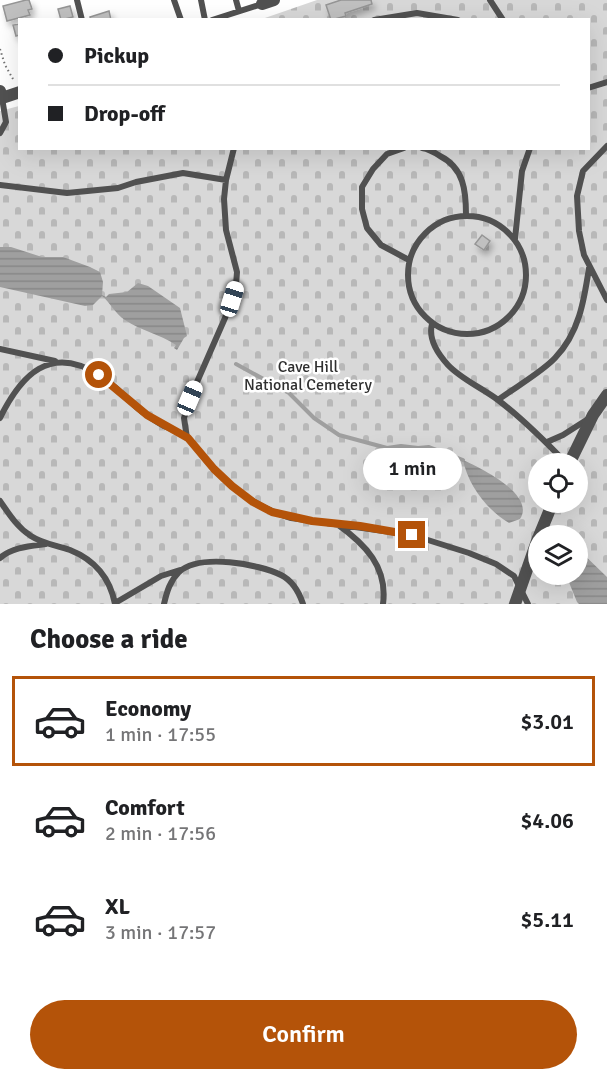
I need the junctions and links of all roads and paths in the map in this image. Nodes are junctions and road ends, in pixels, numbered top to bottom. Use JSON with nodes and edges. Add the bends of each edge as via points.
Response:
{"nodes":[{"id":1,"x":76,"y":0,"type":"edge"},
{"id":2,"x":174,"y":0,"type":"edge"},
{"id":3,"x":201,"y":0,"type":"edge"},
{"id":4,"x":236,"y":0,"type":"edge"},
{"id":5,"x":490,"y":0,"type":"edge"},
{"id":6,"x":266,"y":1,"type":"edge"},
{"id":7,"x":239,"y":11,"type":"junction"},
{"id":8,"x":81,"y":18,"type":"edge"},
{"id":9,"x":180,"y":18,"type":"edge"},
{"id":10,"x":205,"y":18,"type":"edge"},
{"id":11,"x":219,"y":18,"type":"edge"},
{"id":12,"x":386,"y":18,"type":"edge"},
{"id":13,"x":446,"y":18,"type":"edge"},
{"id":14,"x":502,"y":18,"type":"edge"},
{"id":15,"x":0,"y":49,"type":"edge"},
{"id":16,"x":13,"y":79,"type":"dead end"},
{"id":17,"x":607,"y":82,"type":"edge"},
{"id":18,"x":590,"y":87,"type":"edge"},
{"id":19,"x":18,"y":92,"type":"edge"},
{"id":20,"x":1,"y":94,"type":"edge"},
{"id":21,"x":0,"y":133,"type":"edge"},
{"id":22,"x":607,"y":146,"type":"edge"},
{"id":23,"x":234,"y":150,"type":"edge"},
{"id":24,"x":398,"y":150,"type":"edge"},
{"id":25,"x":430,"y":150,"type":"edge"},
{"id":26,"x":529,"y":150,"type":"edge"},
{"id":27,"x":226,"y":180,"type":"junction"},
{"id":28,"x":0,"y":185,"type":"edge"},
{"id":29,"x":466,"y":215,"type":"junction"},
{"id":30,"x":515,"y":239,"type":"junction"},
{"id":31,"x":409,"y":260,"type":"junction"},
{"id":32,"x":590,"y":267,"type":"junction"},
{"id":33,"x":607,"y":300,"type":"edge"},
{"id":34,"x":432,"y":324,"type":"junction"},
{"id":35,"x":0,"y":349,"type":"edge"},
{"id":36,"x":59,"y":362,"type":"junction"},
{"id":37,"x":607,"y":395,"type":"edge"},
{"id":38,"x":498,"y":399,"type":"junction"},
{"id":39,"x":593,"y":415,"type":"junction"},
{"id":40,"x":0,"y":418,"type":"edge"},
{"id":41,"x":188,"y":438,"type":"junction"},
{"id":42,"x":547,"y":442,"type":"junction"},
{"id":43,"x":558,"y":453,"type":"edge"},
{"id":44,"x":574,"y":453,"type":"edge"},
{"id":45,"x":0,"y":501,"type":"edge"},
{"id":46,"x":337,"y":524,"type":"junction"},
{"id":47,"x":47,"y":544,"type":"junction"},
{"id":48,"x":0,"y":558,"type":"edge"},
{"id":49,"x":528,"y":568,"type":"edge"},
{"id":50,"x":180,"y":570,"type":"junction"},
{"id":51,"x":521,"y":587,"type":"junction"},
{"id":52,"x":115,"y":604,"type":"edge"},
{"id":53,"x":164,"y":604,"type":"edge"},
{"id":54,"x":303,"y":604,"type":"edge"},
{"id":55,"x":383,"y":604,"type":"edge"},
{"id":56,"x":515,"y":604,"type":"edge"},
{"id":57,"x":528,"y":604,"type":"edge"}],
"edges":[{"from":1,"to":8,"type":"lane"},
{"from":2,"to":9,"type":"lane"},
{"from":3,"to":10,"type":"lane"},
{"from":4,"to":7,"type":"lane"},
{"from":5,"to":14,"type":"lane"},
{"from":6,"to":7,"type":"lane"},
{"from":7,"to":11,"type":"lane"},
{"from":12,"to":13,"type":"lane","via":[[417,13]]},
{"from":15,"to":16,"type":"path"},
{"from":17,"to":18,"type":"lane"},
{"from":19,"to":20,"type":"street"},
{"from":20,"to":21,"type":"lane","via":[[6,122]]},
{"from":22,"to":32,"type":"lane","via":[[583,171],[578,196],[579,231]]},
{"from":23,"to":27,"type":"lane"},
{"from":24,"to":31,"type":"lane","via":[[387,154],[362,187],[362,209],[367,228],[381,244]]},
{"from":25,"to":29,"type":"lane","via":[[461,174]]},
{"from":26,"to":30,"type":"lane","via":[[522,171]]},
{"from":27,"to":28,"type":"lane","via":[[183,173],[118,188],[75,192]]},
{"from":27,"to":41,"type":"lane","via":[[226,230],[237,272],[236,285],[190,398],[184,418]]},
{"from":29,"to":30,"type":"lane","via":[[502,226]]},
{"from":29,"to":31,"type":"lane","via":[[430,228],[417,242]]},
{"from":30,"to":34,"type":"lane","via":[[524,256],[526,284],[516,310],[503,324],[467,335]]},
{"from":31,"to":34,"type":"lane","via":[[407,278],[411,295]]},
{"from":32,"to":33,"type":"lane"},
{"from":32,"to":38,"type":"lane","via":[[580,317],[569,338],[554,359]]},
{"from":34,"to":38,"type":"lane","via":[[429,334],[450,367]]},
{"from":35,"to":36,"type":"lane"},
{"from":36,"to":40,"type":"lane","via":[[41,367],[22,381]]},
{"from":36,"to":41,"type":"lane","via":[[99,375],[147,415]]},
{"from":37,"to":39,"type":"street"},
{"from":38,"to":42,"type":"lane"},
{"from":39,"to":42,"type":"lane"},
{"from":39,"to":44,"type":"street"},
{"from":41,"to":46,"type":"lane","via":[[214,469],[253,502],[291,518]]},
{"from":42,"to":43,"type":"lane"},
{"from":45,"to":47,"type":"lane","via":[[19,528]]},
{"from":46,"to":51,"type":"lane","via":[[412,535],[469,553],[496,564],[514,576]]},
{"from":46,"to":55,"type":"lane","via":[[370,554],[378,567],[384,580]]},
{"from":47,"to":48,"type":"lane","via":[[24,547]]},
{"from":47,"to":52,"type":"lane","via":[[91,561],[105,574]]},
{"from":49,"to":51,"type":"street"},
{"from":50,"to":52,"type":"lane","via":[[161,576]]},
{"from":50,"to":53,"type":"lane","via":[[168,586]]},
{"from":50,"to":54,"type":"lane","via":[[198,562],[219,560],[264,570],[282,575]]},
{"from":51,"to":56,"type":"street"},
{"from":51,"to":57,"type":"lane"}]}
